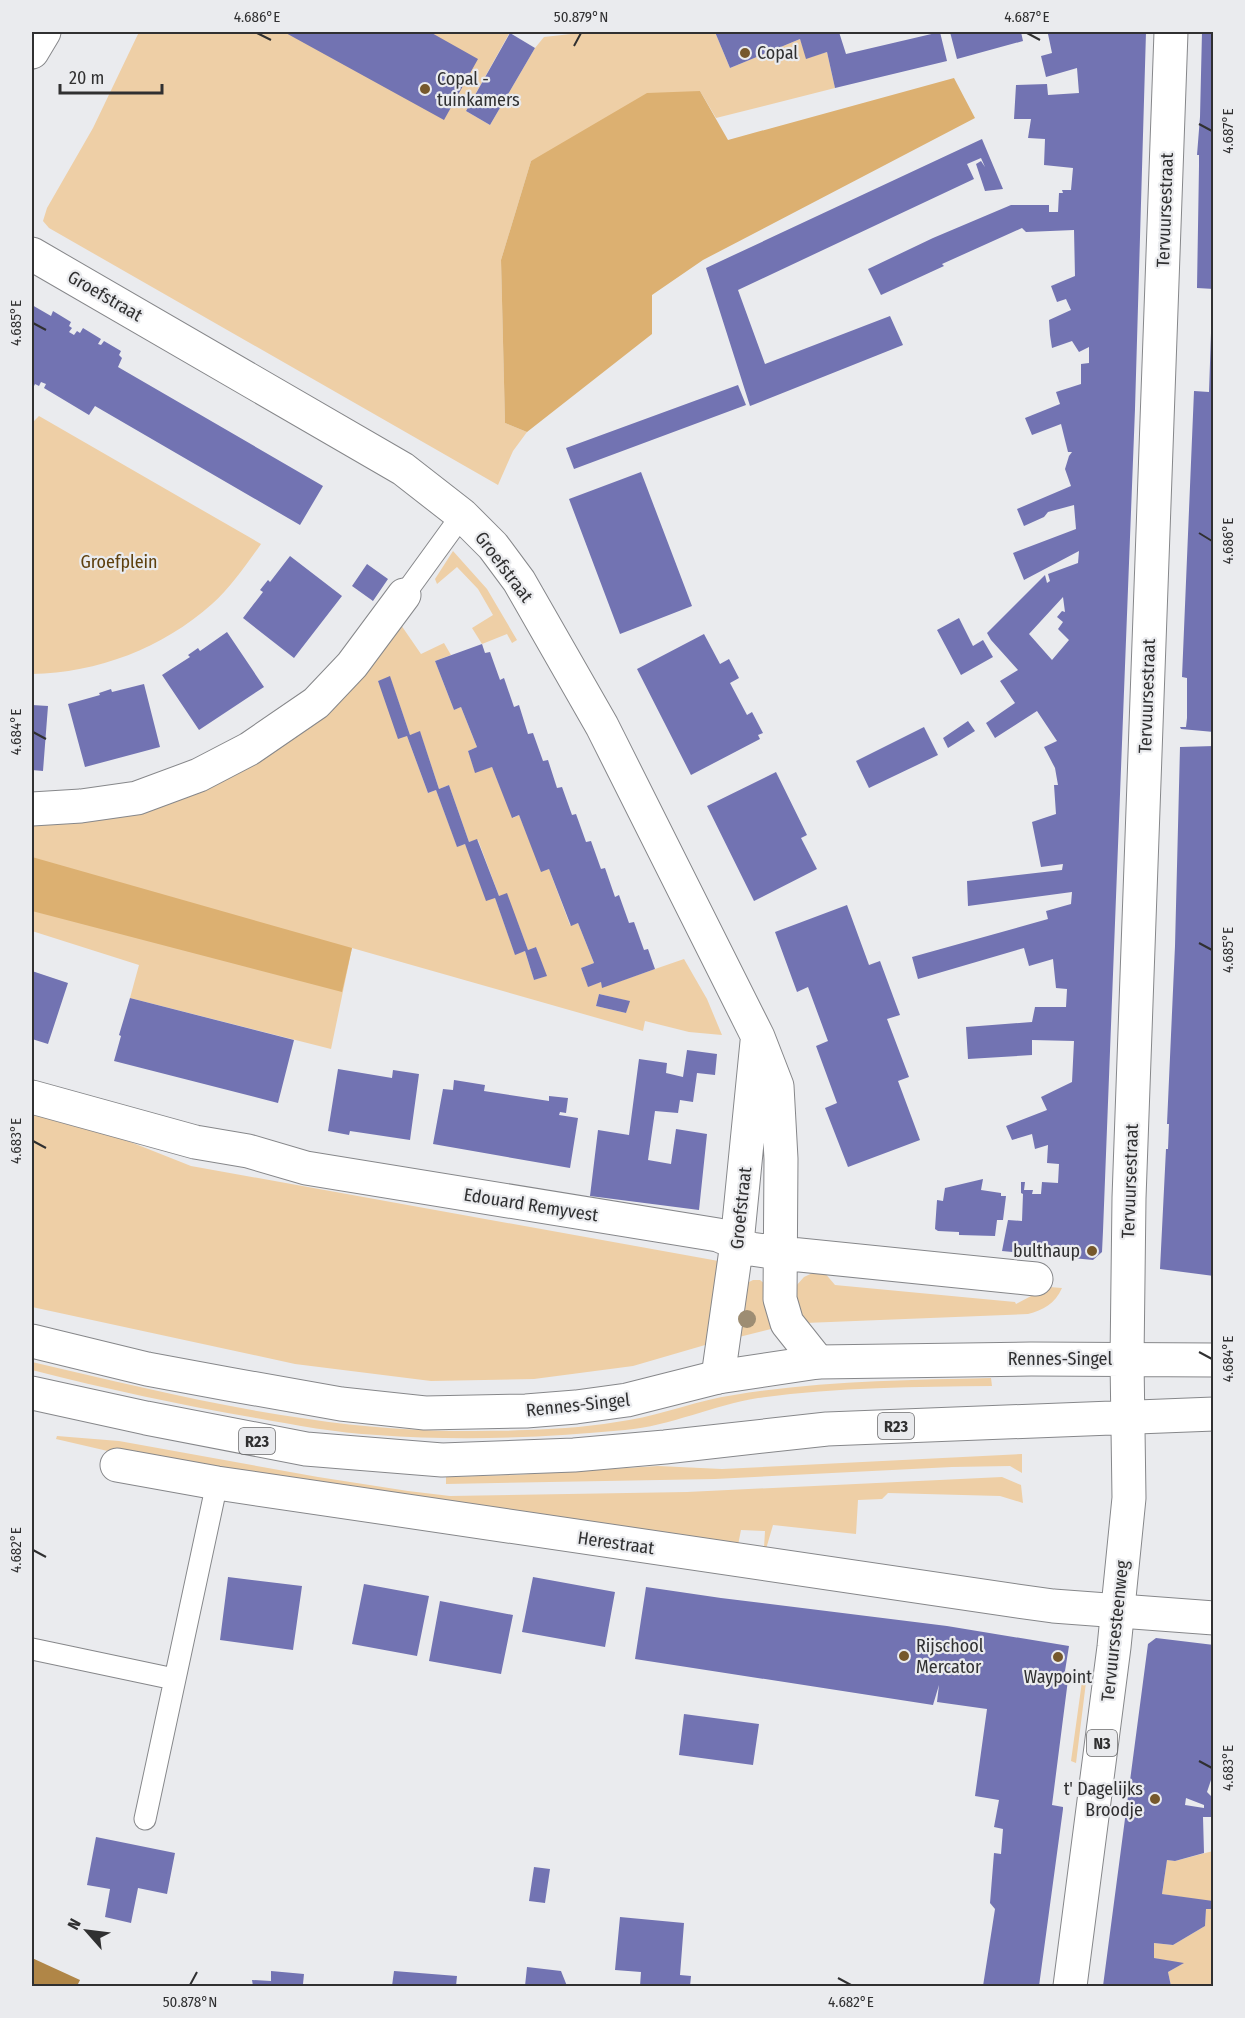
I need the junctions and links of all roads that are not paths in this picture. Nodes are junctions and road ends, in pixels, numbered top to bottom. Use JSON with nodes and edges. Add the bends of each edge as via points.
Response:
{"nodes":[{"id":1,"x":44,"y":32,"type":"edge"},
{"id":2,"x":1171,"y":32,"type":"edge"},
{"id":3,"x":32,"y":52,"type":"edge"},
{"id":4,"x":32,"y":254,"type":"edge"},
{"id":5,"x":462,"y":515,"type":"junction"},
{"id":6,"x":404,"y":595,"type":"joint"},
{"id":7,"x":32,"y":809,"type":"edge"},
{"id":8,"x":758,"y":1037,"type":"junction"},
{"id":9,"x":32,"y":1097,"type":"edge"},
{"id":10,"x":737,"y":1243,"type":"junction"},
{"id":11,"x":780,"y":1253,"type":"junction"},
{"id":12,"x":1036,"y":1279,"type":"dead end"},
{"id":13,"x":32,"y":1341,"type":"edge"},
{"id":14,"x":1127,"y":1360,"type":"junction"},
{"id":15,"x":1214,"y":1360,"type":"edge"},
{"id":16,"x":818,"y":1362,"type":"junction"},
{"id":17,"x":718,"y":1377,"type":"junction"},
{"id":18,"x":32,"y":1393,"type":"edge"},
{"id":19,"x":1214,"y":1414,"type":"edge"},
{"id":20,"x":1128,"y":1417,"type":"junction"},
{"id":21,"x":117,"y":1465,"type":"dead end"},
{"id":22,"x":216,"y":1483,"type":"junction"},
{"id":23,"x":1117,"y":1611,"type":"junction"},
{"id":24,"x":1214,"y":1618,"type":"edge"},
{"id":25,"x":32,"y":1649,"type":"edge"},
{"id":26,"x":174,"y":1679,"type":"junction"},
{"id":27,"x":145,"y":1819,"type":"dead end"},
{"id":28,"x":1071,"y":1986,"type":"edge"}],
"edges":[{"from":1,"to":3,"type":"street"},
{"from":2,"to":14,"type":"street","name":"Tervuursestraat","via":[[1129,1186]]},
{"from":4,"to":5,"type":"street","name":"Groefstraat","via":[[395,464]]},
{"from":5,"to":6,"type":"lane"},
{"from":5,"to":8,"type":"street","name":"Groefstraat","via":[[519,580],[602,726]]},
{"from":6,"to":7,"type":"street","via":[[352,665],[316,703],[249,749],[199,775],[137,798]]},
{"from":8,"to":10,"type":"street","name":"Groefstraat"},
{"from":8,"to":11,"type":"street","name":"Groefstraat","via":[[777,1086],[782,1159]]},
{"from":9,"to":10,"type":"street","name":"Edouard Remyvest","via":[[306,1168],[718,1235]]},
{"from":10,"to":11,"type":"street","name":"Edouard Remyvest"},
{"from":10,"to":17,"type":"street","name":"Groefstraat"},
{"from":11,"to":12,"type":"street","name":"Edouard Remyvest"},
{"from":11,"to":16,"type":"street","name":"Groefstraat","via":[[783,1313],[792,1332]]},
{"from":13,"to":17,"type":"street","name":"Rennes-Singel","via":[[228,1384],[341,1404],[425,1413],[526,1412],[576,1407],[627,1400]]},
{"from":14,"to":15,"type":"street","name":"Rennes-Singel"},
{"from":14,"to":16,"type":"street","name":"Rennes-Singel"},
{"from":14,"to":20,"type":"street","number":"N3"},
{"from":16,"to":17,"type":"street","name":"Rennes-Singel"},
{"from":18,"to":20,"type":"street","number":"R23","via":[[284,1445],[442,1460],[574,1455],[827,1429]]},
{"from":19,"to":20,"type":"street","number":"R23"},
{"from":20,"to":23,"type":"street","name":"Tervuursesteenweg","number":"N3","via":[[1129,1498]]},
{"from":21,"to":22,"type":"street","name":"Herestraat"},
{"from":22,"to":23,"type":"street","name":"Herestraat","via":[[1017,1601]]},
{"from":22,"to":26,"type":"lane"},
{"from":23,"to":24,"type":"street","name":"Herestraat"},
{"from":23,"to":28,"type":"street","name":"Tervuursesteenweg","number":"N3"},
{"from":25,"to":26,"type":"lane"},
{"from":26,"to":27,"type":"lane"}]}
